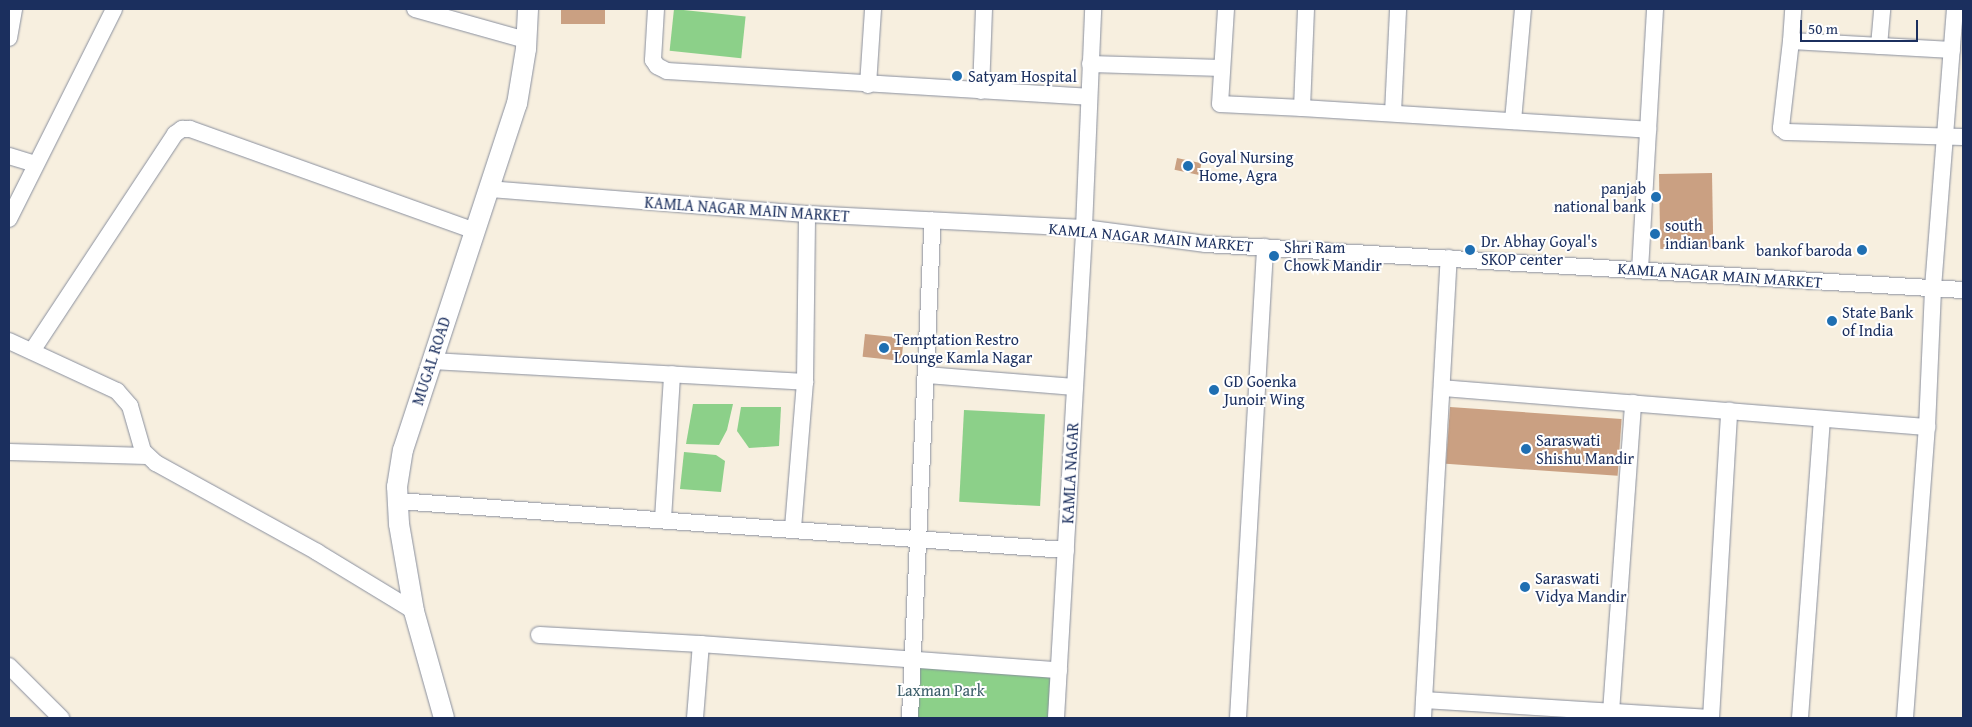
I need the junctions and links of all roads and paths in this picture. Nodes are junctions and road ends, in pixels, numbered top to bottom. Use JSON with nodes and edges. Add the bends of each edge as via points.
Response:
{"nodes":[{"id":1,"x":14,"y":9,"type":"edge"},
{"id":2,"x":114,"y":9,"type":"edge"},
{"id":3,"x":414,"y":9,"type":"edge"},
{"id":4,"x":528,"y":9,"type":"edge"},
{"id":5,"x":656,"y":9,"type":"edge"},
{"id":6,"x":873,"y":9,"type":"edge"},
{"id":7,"x":984,"y":9,"type":"edge"},
{"id":8,"x":1093,"y":9,"type":"edge"},
{"id":9,"x":1226,"y":9,"type":"edge"},
{"id":10,"x":1306,"y":9,"type":"edge"},
{"id":11,"x":1398,"y":9,"type":"edge"},
{"id":12,"x":1523,"y":9,"type":"edge"},
{"id":13,"x":1655,"y":9,"type":"edge"},
{"id":14,"x":1793,"y":9,"type":"edge"},
{"id":15,"x":1882,"y":9,"type":"edge"},
{"id":16,"x":1955,"y":9,"type":"edge"},
{"id":17,"x":9,"y":38,"type":"edge"},
{"id":18,"x":526,"y":40,"type":"junction"},
{"id":19,"x":1792,"y":41,"type":"junction"},
{"id":20,"x":1879,"y":46,"type":"junction"},
{"id":21,"x":1952,"y":50,"type":"junction"},
{"id":22,"x":1090,"y":64,"type":"junction"},
{"id":23,"x":1222,"y":68,"type":"junction"},
{"id":24,"x":868,"y":85,"type":"junction"},
{"id":25,"x":981,"y":91,"type":"junction"},
{"id":26,"x":1088,"y":97,"type":"junction"},
{"id":27,"x":1302,"y":108,"type":"junction"},
{"id":28,"x":1393,"y":113,"type":"junction"},
{"id":29,"x":1513,"y":121,"type":"junction"},
{"id":30,"x":1648,"y":130,"type":"junction"},
{"id":31,"x":1945,"y":136,"type":"junction"},
{"id":32,"x":1963,"y":137,"type":"edge"},
{"id":33,"x":9,"y":156,"type":"edge"},
{"id":34,"x":36,"y":164,"type":"junction"},
{"id":35,"x":489,"y":189,"type":"junction"},
{"id":36,"x":807,"y":214,"type":"junction"},
{"id":37,"x":9,"y":219,"type":"edge"},
{"id":38,"x":933,"y":220,"type":"junction"},
{"id":39,"x":1084,"y":228,"type":"junction"},
{"id":40,"x":475,"y":231,"type":"junction"},
{"id":41,"x":1265,"y":247,"type":"junction"},
{"id":42,"x":1449,"y":258,"type":"junction"},
{"id":43,"x":1640,"y":270,"type":"junction"},
{"id":44,"x":1932,"y":288,"type":"junction"},
{"id":45,"x":1963,"y":290,"type":"edge"},
{"id":46,"x":9,"y":341,"type":"edge"},
{"id":47,"x":32,"y":351,"type":"junction"},
{"id":48,"x":432,"y":361,"type":"junction"},
{"id":49,"x":672,"y":374,"type":"junction"},
{"id":50,"x":926,"y":375,"type":"junction"},
{"id":51,"x":805,"y":382,"type":"junction"},
{"id":52,"x":1075,"y":387,"type":"junction"},
{"id":53,"x":1442,"y":388,"type":"junction"},
{"id":54,"x":1633,"y":403,"type":"junction"},
{"id":55,"x":1729,"y":411,"type":"junction"},
{"id":56,"x":1822,"y":419,"type":"junction"},
{"id":57,"x":1927,"y":427,"type":"junction"},
{"id":58,"x":9,"y":452,"type":"edge"},
{"id":59,"x":147,"y":456,"type":"junction"},
{"id":60,"x":398,"y":501,"type":"junction"},
{"id":61,"x":663,"y":520,"type":"junction"},
{"id":62,"x":793,"y":528,"type":"junction"},
{"id":63,"x":918,"y":540,"type":"junction"},
{"id":64,"x":1066,"y":550,"type":"junction"},
{"id":65,"x":414,"y":611,"type":"junction"},
{"id":66,"x":540,"y":635,"type":"dead end"},
{"id":67,"x":701,"y":644,"type":"junction"},
{"id":68,"x":913,"y":660,"type":"junction"},
{"id":69,"x":9,"y":666,"type":"edge"},
{"id":70,"x":1059,"y":670,"type":"junction"},
{"id":71,"x":1424,"y":700,"type":"junction"},
{"id":72,"x":1611,"y":712,"type":"junction"},
{"id":73,"x":1660,"y":717,"type":"edge"},
{"id":74,"x":61,"y":718,"type":"edge"},
{"id":75,"x":444,"y":718,"type":"edge"},
{"id":76,"x":695,"y":718,"type":"edge"},
{"id":77,"x":910,"y":718,"type":"edge"},
{"id":78,"x":1056,"y":718,"type":"edge"},
{"id":79,"x":1238,"y":718,"type":"edge"},
{"id":80,"x":1423,"y":718,"type":"edge"},
{"id":81,"x":1711,"y":718,"type":"edge"},
{"id":82,"x":1800,"y":718,"type":"edge"},
{"id":83,"x":1905,"y":718,"type":"edge"}],
"edges":[{"from":1,"to":17,"type":"street"},
{"from":2,"to":34,"type":"street"},
{"from":3,"to":18,"type":"street"},
{"from":4,"to":18,"type":"street","name":"MUGAL ROAD"},
{"from":5,"to":24,"type":"street","via":[[653,60],[663,69]]},
{"from":6,"to":24,"type":"street"},
{"from":7,"to":25,"type":"street"},
{"from":8,"to":22,"type":"street","name":"KAMLA NAGAR"},
{"from":9,"to":23,"type":"street"},
{"from":10,"to":27,"type":"street"},
{"from":11,"to":28,"type":"street"},
{"from":12,"to":29,"type":"street"},
{"from":13,"to":30,"type":"street"},
{"from":14,"to":19,"type":"street"},
{"from":15,"to":20,"type":"street"},
{"from":16,"to":21,"type":"street"},
{"from":18,"to":35,"type":"street","name":"MUGAL ROAD","via":[[516,104]]},
{"from":19,"to":20,"type":"street"},
{"from":19,"to":31,"type":"street","via":[[1782,130]]},
{"from":20,"to":21,"type":"street"},
{"from":21,"to":31,"type":"street"},
{"from":22,"to":23,"type":"street"},
{"from":22,"to":26,"type":"street","name":"KAMLA NAGAR"},
{"from":23,"to":27,"type":"street","via":[[1220,104]]},
{"from":24,"to":25,"type":"street"},
{"from":25,"to":26,"type":"street"},
{"from":26,"to":39,"type":"street","name":"KAMLA NAGAR"},
{"from":27,"to":28,"type":"street"},
{"from":28,"to":29,"type":"street"},
{"from":29,"to":30,"type":"street"},
{"from":30,"to":43,"type":"street"},
{"from":31,"to":32,"type":"street"},
{"from":31,"to":44,"type":"street"},
{"from":33,"to":34,"type":"street"},
{"from":34,"to":37,"type":"street"},
{"from":35,"to":36,"type":"street","name":"KAMLA NAGAR MAIN MARKET"},
{"from":35,"to":40,"type":"street","name":"MUGAL ROAD"},
{"from":36,"to":38,"type":"street","name":"KAMLA NAGAR MAIN MARKET"},
{"from":36,"to":51,"type":"street"},
{"from":38,"to":39,"type":"street","name":"KAMLA NAGAR MAIN MARKET"},
{"from":38,"to":50,"type":"street"},
{"from":39,"to":41,"type":"street","name":"KAMLA NAGAR MAIN MARKET","via":[[1206,244]]},
{"from":39,"to":52,"type":"street","name":"KAMLA NAGAR"},
{"from":40,"to":47,"type":"street","via":[[182,128]]},
{"from":40,"to":48,"type":"street","name":"MUGAL ROAD"},
{"from":41,"to":42,"type":"street","name":"KAMLA NAGAR MAIN MARKET"},
{"from":41,"to":79,"type":"street"},
{"from":42,"to":43,"type":"street","name":"KAMLA NAGAR MAIN MARKET"},
{"from":42,"to":53,"type":"street"},
{"from":43,"to":44,"type":"street","name":"KAMLA NAGAR MAIN MARKET"},
{"from":44,"to":45,"type":"street","name":"KAMLA NAGAR MAIN MARKET"},
{"from":44,"to":57,"type":"street"},
{"from":46,"to":47,"type":"street"},
{"from":47,"to":59,"type":"street","via":[[106,384],[124,398],[130,406]]},
{"from":48,"to":49,"type":"street"},
{"from":48,"to":60,"type":"street","name":"MUGAL ROAD","via":[[403,450]]},
{"from":49,"to":51,"type":"street"},
{"from":49,"to":61,"type":"street"},
{"from":50,"to":52,"type":"street"},
{"from":50,"to":63,"type":"street"},
{"from":51,"to":62,"type":"street"},
{"from":52,"to":64,"type":"street","name":"KAMLA NAGAR"},
{"from":53,"to":54,"type":"street"},
{"from":53,"to":71,"type":"street"},
{"from":54,"to":55,"type":"street"},
{"from":54,"to":72,"type":"street"},
{"from":55,"to":56,"type":"street"},
{"from":55,"to":81,"type":"street"},
{"from":56,"to":57,"type":"street"},
{"from":56,"to":82,"type":"street"},
{"from":57,"to":83,"type":"street"},
{"from":58,"to":59,"type":"street"},
{"from":59,"to":65,"type":"street"},
{"from":60,"to":61,"type":"street"},
{"from":60,"to":65,"type":"street","name":"MUGAL ROAD"},
{"from":61,"to":62,"type":"street"},
{"from":62,"to":63,"type":"street"},
{"from":63,"to":64,"type":"street"},
{"from":63,"to":68,"type":"street"},
{"from":64,"to":70,"type":"street","name":"KAMLA NAGAR"},
{"from":65,"to":75,"type":"street","name":"MUGAL ROAD"},
{"from":66,"to":67,"type":"street"},
{"from":67,"to":68,"type":"street"},
{"from":67,"to":76,"type":"street"},
{"from":68,"to":70,"type":"street"},
{"from":68,"to":77,"type":"street"},
{"from":69,"to":74,"type":"street"},
{"from":70,"to":78,"type":"street","name":"KAMLA NAGAR"},
{"from":71,"to":72,"type":"street"},
{"from":71,"to":80,"type":"street"},
{"from":72,"to":73,"type":"street"},
{"from":73,"to":81,"type":"street"}]}
